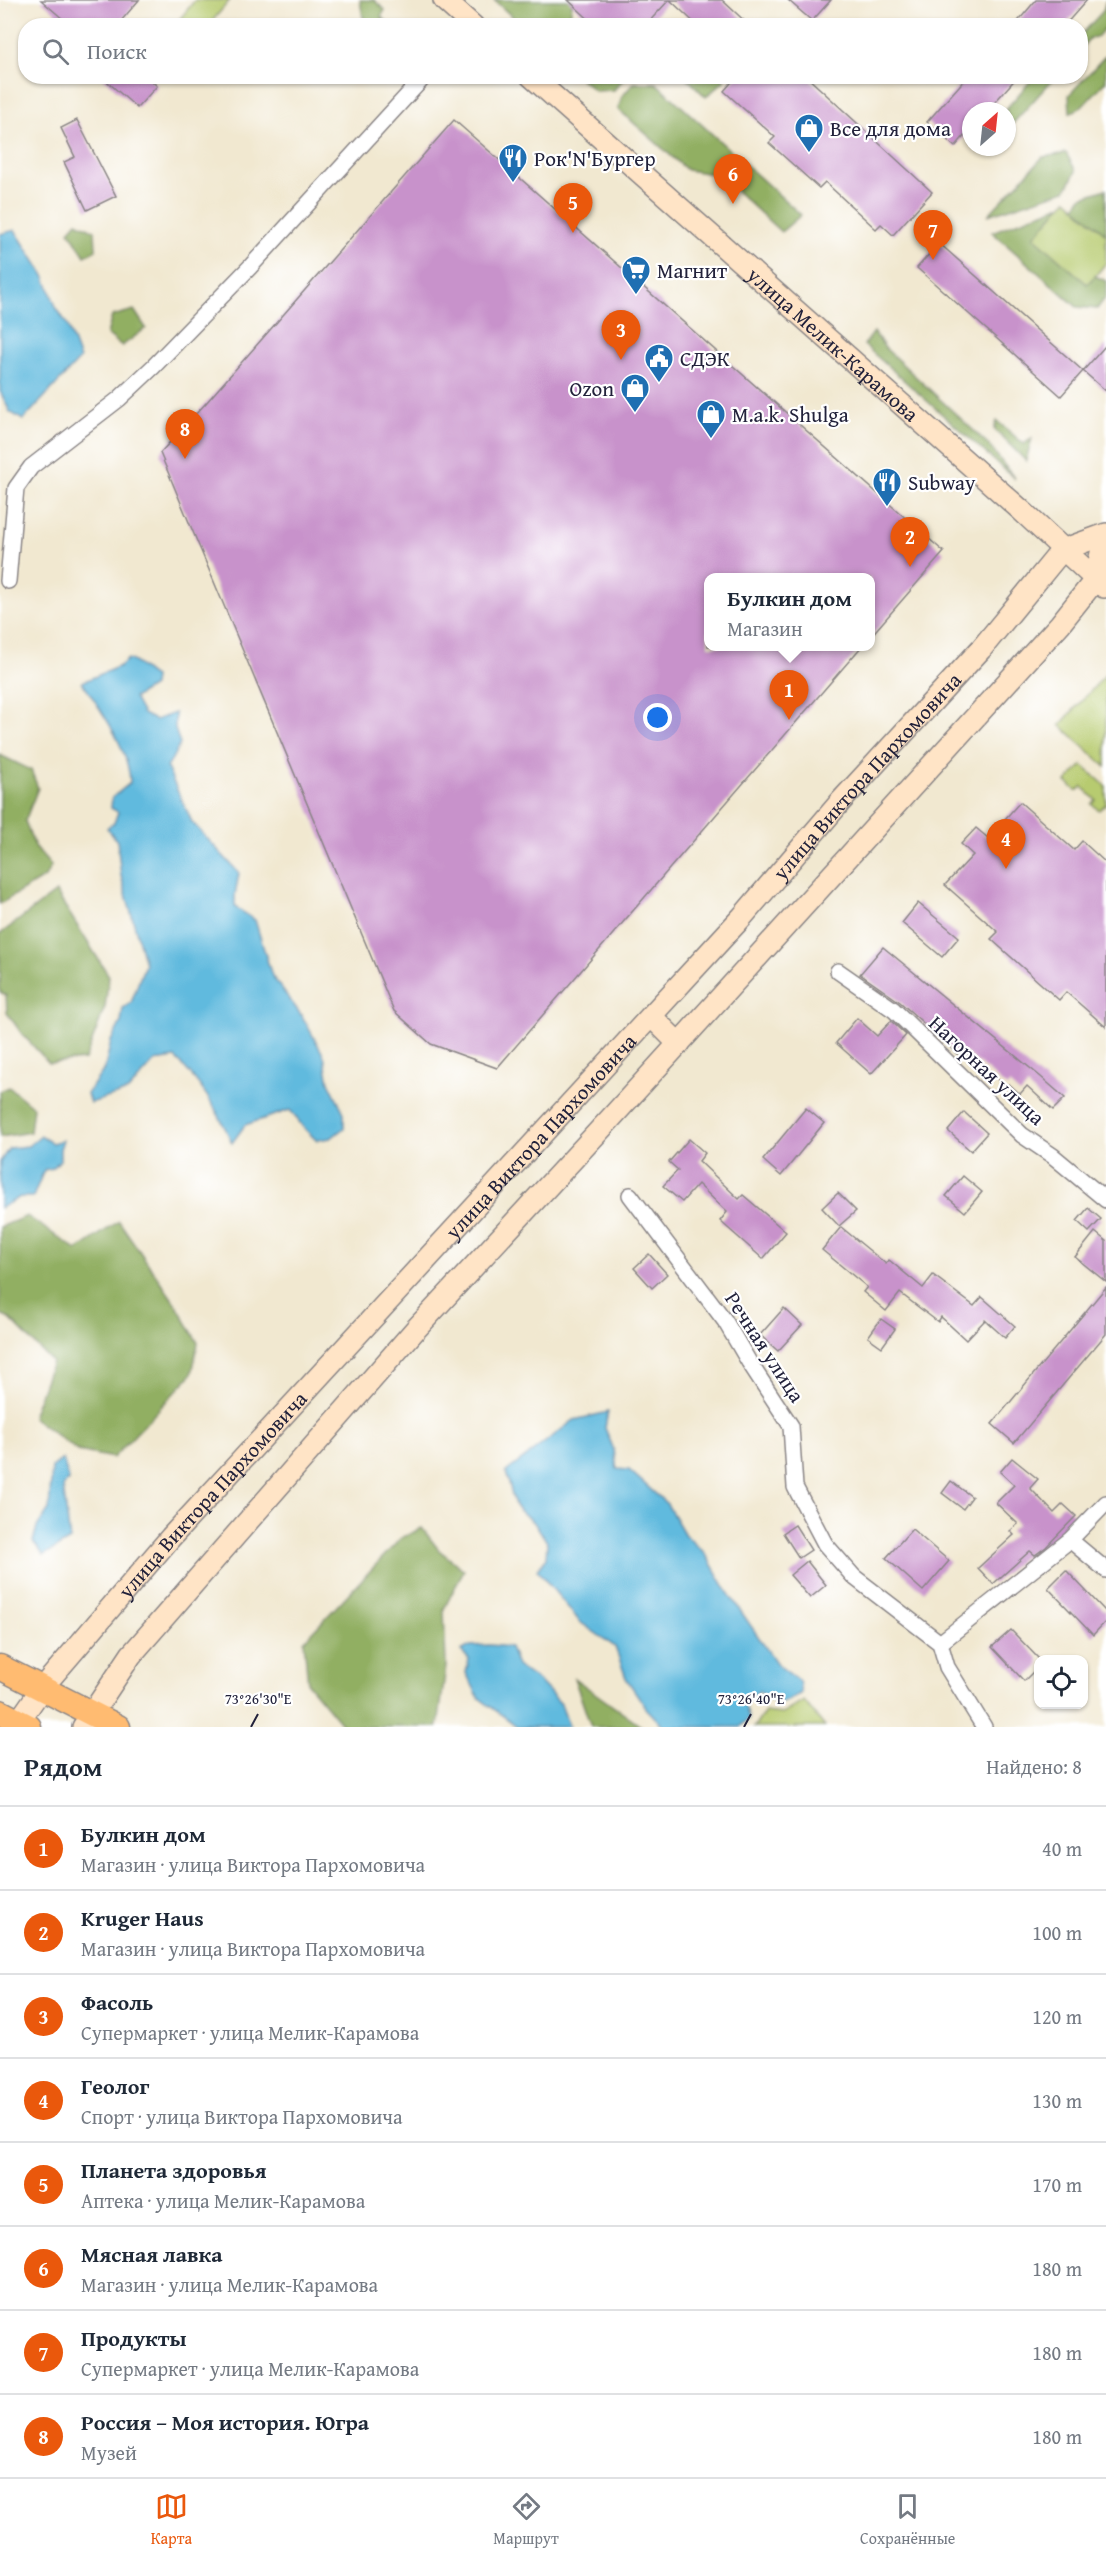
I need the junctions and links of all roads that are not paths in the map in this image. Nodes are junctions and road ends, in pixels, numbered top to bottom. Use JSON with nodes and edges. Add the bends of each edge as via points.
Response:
{"nodes":[{"id":1,"x":444,"y":0,"type":"edge"},
{"id":2,"x":464,"y":18,"type":"edge"},
{"id":3,"x":418,"y":84,"type":"edge"},
{"id":4,"x":540,"y":84,"type":"edge"},
{"id":5,"x":1105,"y":534,"type":"edge"},
{"id":6,"x":1062,"y":550,"type":"junction"},
{"id":7,"x":8,"y":581,"type":"dead end"},
{"id":8,"x":1101,"y":585,"type":"edge"},
{"id":9,"x":838,"y":971,"type":"dead end"},
{"id":10,"x":652,"y":1017,"type":"junction"},
{"id":11,"x":679,"y":1044,"type":"junction"},
{"id":12,"x":630,"y":1195,"type":"dead end"},
{"id":13,"x":1106,"y":1200,"type":"edge"},
{"id":14,"x":1106,"y":1503,"type":"edge"},
{"id":15,"x":1070,"y":1540,"type":"junction"},
{"id":16,"x":1106,"y":1570,"type":"edge"},
{"id":17,"x":940,"y":1643,"type":"junction"},
{"id":18,"x":0,"y":1667,"type":"edge"},
{"id":19,"x":42,"y":1688,"type":"junction"},
{"id":20,"x":16,"y":1720,"type":"edge"},
{"id":21,"x":87,"y":1720,"type":"edge"},
{"id":22,"x":118,"y":1727,"type":"edge"},
{"id":23,"x":984,"y":1727,"type":"edge"}],
"edges":[{"from":1,"to":2,"type":"main road"},
{"from":3,"to":7,"type":"street","via":[[153,367],[119,399],[30,467],[16,488]]},
{"from":4,"to":6,"type":"main road","name":"улица Мелик-Карамова"},
{"from":5,"to":6,"type":"main road"},
{"from":5,"to":8,"type":"main road"},
{"from":6,"to":8,"type":"main road","name":"улица Мелик-Карамова"},
{"from":6,"to":10,"type":"main road","name":"улица Виктора Пархомовича","via":[[981,649]]},
{"from":8,"to":11,"type":"main road","name":"улица Виктора Пархомовича"},
{"from":9,"to":13,"type":"street","name":"Нагорная улица","via":[[894,1010],[1022,1135]]},
{"from":10,"to":11,"type":"main road"},
{"from":10,"to":19,"type":"main road","name":"улица Виктора Пархомовича","via":[[171,1537]]},
{"from":11,"to":21,"type":"main road","name":"улица Виктора Пархомовича","via":[[407,1339],[131,1655]]},
{"from":12,"to":17,"type":"street","name":"Речная улица","via":[[725,1322],[792,1426],[795,1487],[825,1544],[854,1577]]},
{"from":14,"to":15,"type":"street"},
{"from":15,"to":16,"type":"street"},
{"from":15,"to":17,"type":"street"},
{"from":17,"to":23,"type":"street","via":[[947,1667]]},
{"from":18,"to":19,"type":"main road"},
{"from":19,"to":20,"type":"main road","name":"улица Виктора Пархомовича"},
{"from":19,"to":21,"type":"main road"},
{"from":21,"to":22,"type":"main road"}]}
